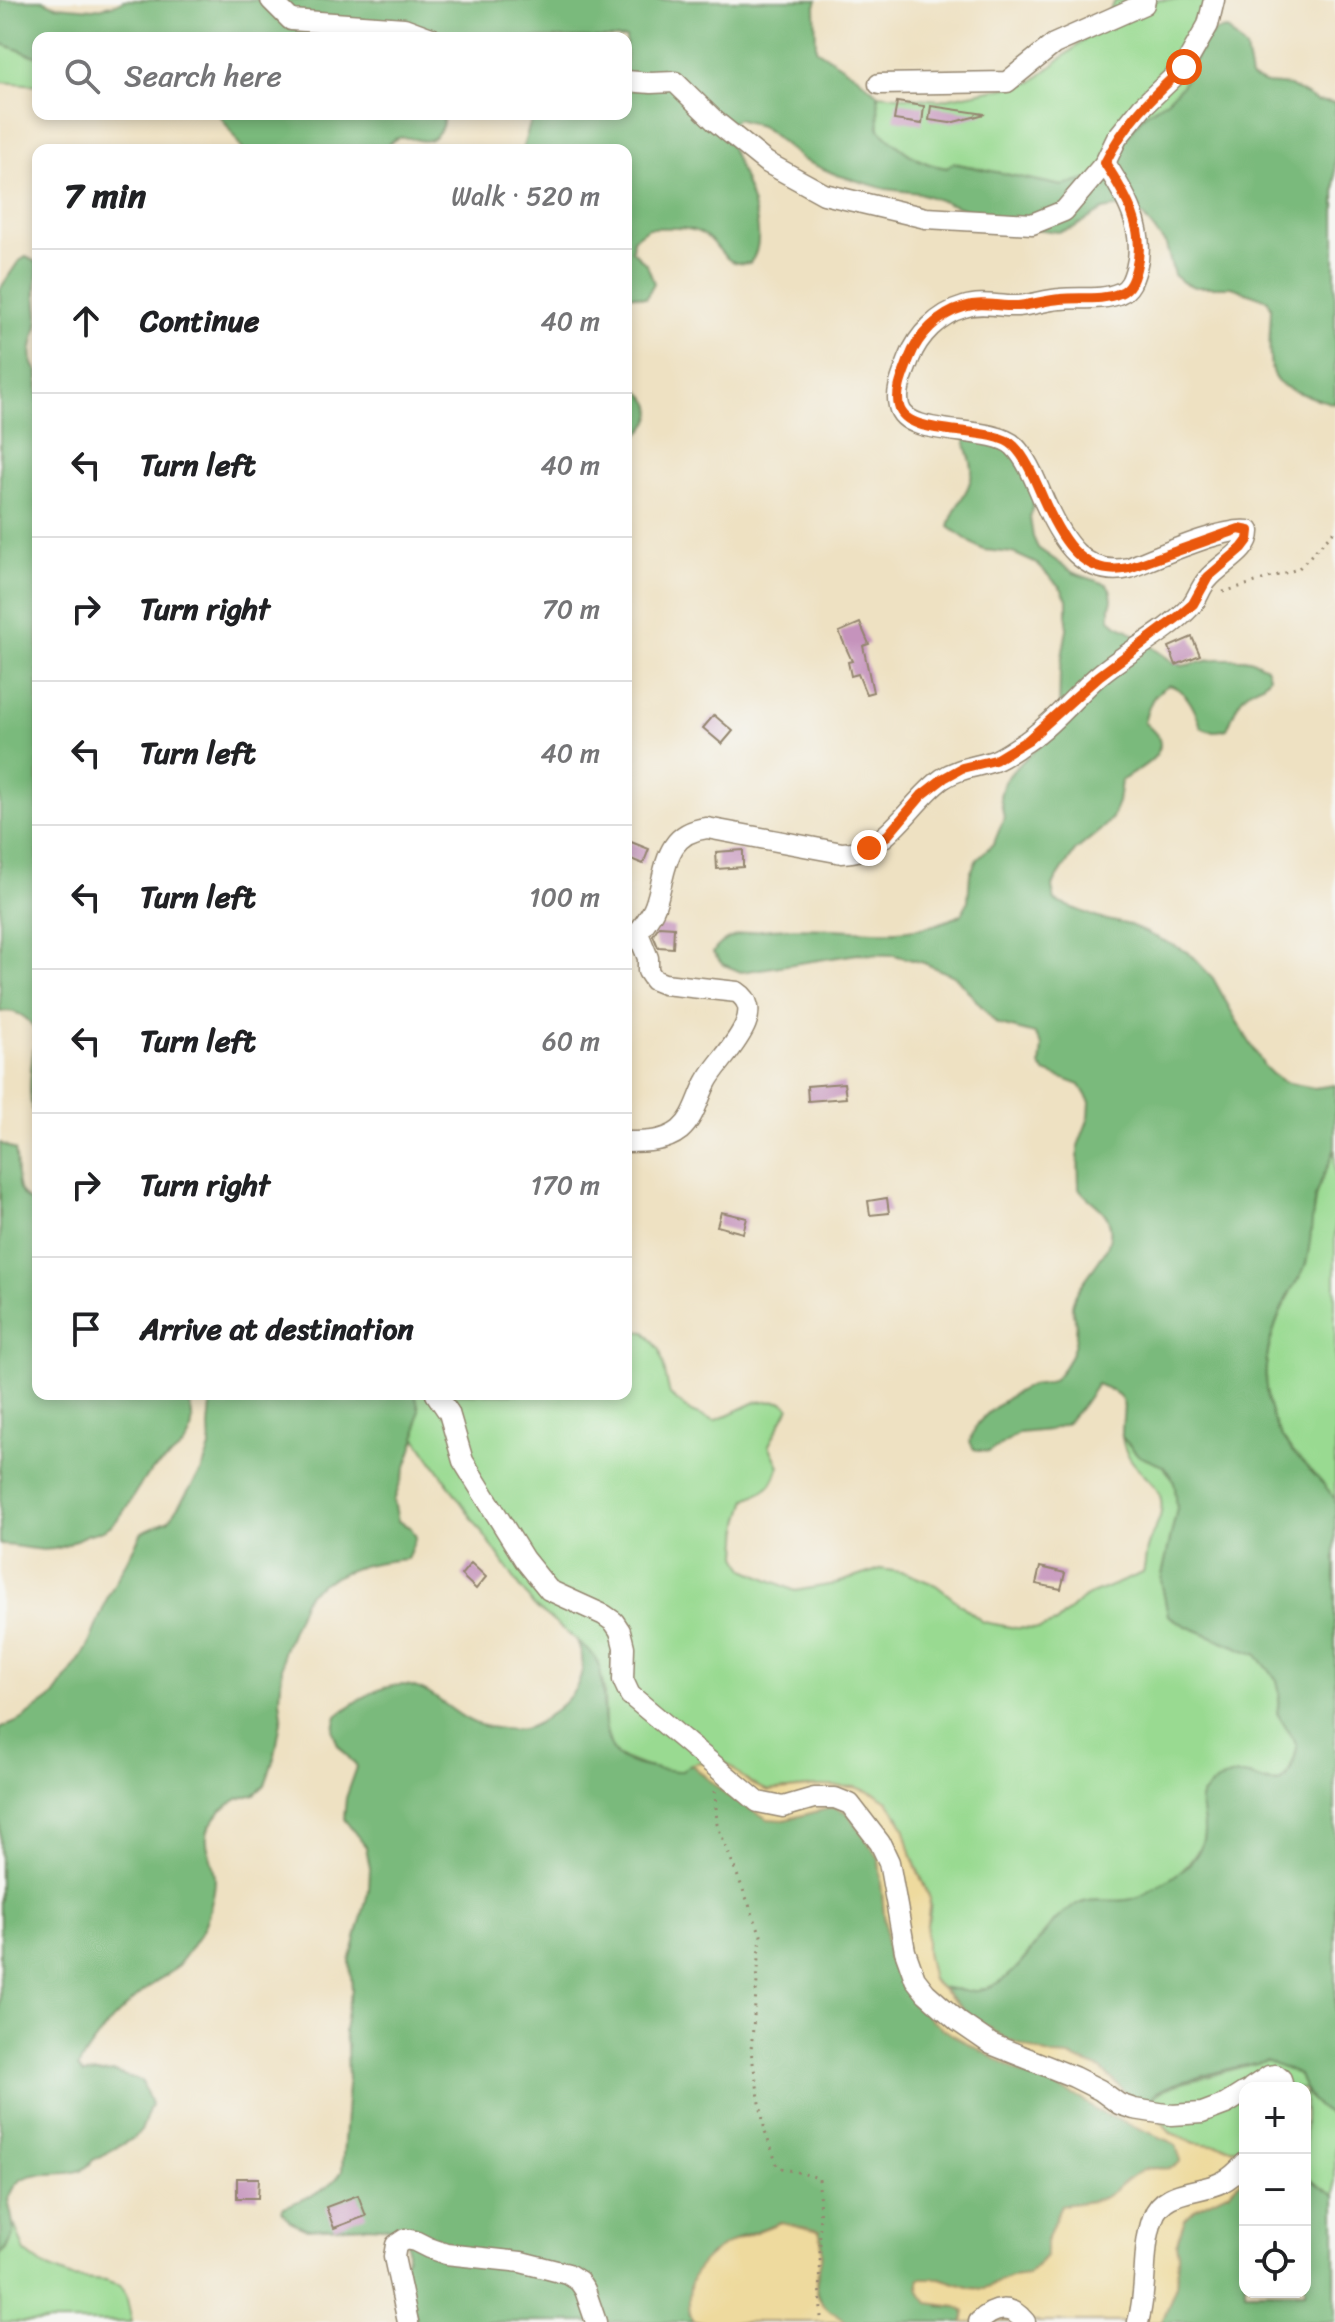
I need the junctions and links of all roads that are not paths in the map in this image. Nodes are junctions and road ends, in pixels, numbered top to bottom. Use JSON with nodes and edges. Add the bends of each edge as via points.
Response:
{"nodes":[{"id":1,"x":271,"y":0,"type":"edge"},
{"id":2,"x":1145,"y":0,"type":"edge"},
{"id":3,"x":1214,"y":0,"type":"edge"},
{"id":4,"x":415,"y":32,"type":"edge"},
{"id":5,"x":632,"y":81,"type":"edge"},
{"id":6,"x":879,"y":84,"type":"dead end"},
{"id":7,"x":1105,"y":163,"type":"junction"},
{"id":8,"x":632,"y":1142,"type":"edge"},
{"id":9,"x":440,"y":1400,"type":"edge"},
{"id":10,"x":1260,"y":2082,"type":"edge"},
{"id":11,"x":1282,"y":2082,"type":"edge"},
{"id":12,"x":1239,"y":2096,"type":"edge"},
{"id":13,"x":1239,"y":2170,"type":"edge"},
{"id":14,"x":408,"y":2322,"type":"edge"},
{"id":15,"x":596,"y":2322,"type":"edge"},
{"id":16,"x":979,"y":2322,"type":"edge"},
{"id":17,"x":1025,"y":2322,"type":"edge"},
{"id":18,"x":1138,"y":2322,"type":"edge"}],
"edges":[{"from":1,"to":4,"type":"street","via":[[291,20]]},
{"from":2,"to":6,"type":"street","via":[[1054,44],[1007,82]]},
{"from":3,"to":7,"type":"street","via":[[1208,25],[1184,67],[1142,107]]},
{"from":5,"to":7,"type":"street","via":[[675,82],[766,162],[824,194],[926,218],[1032,224],[1064,211]]},
{"from":7,"to":8,"type":"street","via":[[1133,214],[1138,236],[1132,283],[1110,297],[1018,306],[978,304],[949,313],[929,327],[911,353],[899,385],[899,406],[904,417],[918,423],[991,435],[1014,446],[1063,537],[1096,567],[1129,568],[1239,529],[1249,531],[1248,540],[1208,577],[1193,604],[1099,676],[1028,740],[995,760],[944,778],[869,848],[842,853],[707,828],[680,839],[670,851],[655,908],[638,933],[648,971],[664,984],[737,992],[749,1007],[742,1032],[707,1079],[679,1131],[661,1140]]},
{"from":9,"to":12,"type":"street","via":[[463,1461],[524,1559],[549,1590],[604,1615],[620,1631],[623,1680],[630,1695],[758,1802],[783,1807],[835,1798],[850,1804],[889,1862],[915,1979],[959,2022],[991,2044],[1074,2077],[1134,2109],[1202,2113]]},
{"from":10,"to":11,"type":"street","via":[[1276,2075]]},
{"from":13,"to":18,"type":"street","via":[[1220,2184],[1171,2197],[1154,2214]]},
{"from":14,"to":15,"type":"street","via":[[394,2257],[396,2245],[405,2239],[446,2254],[521,2262],[568,2274],[585,2290]]},
{"from":16,"to":17,"type":"street","via":[[999,2308],[1012,2310]]}]}
